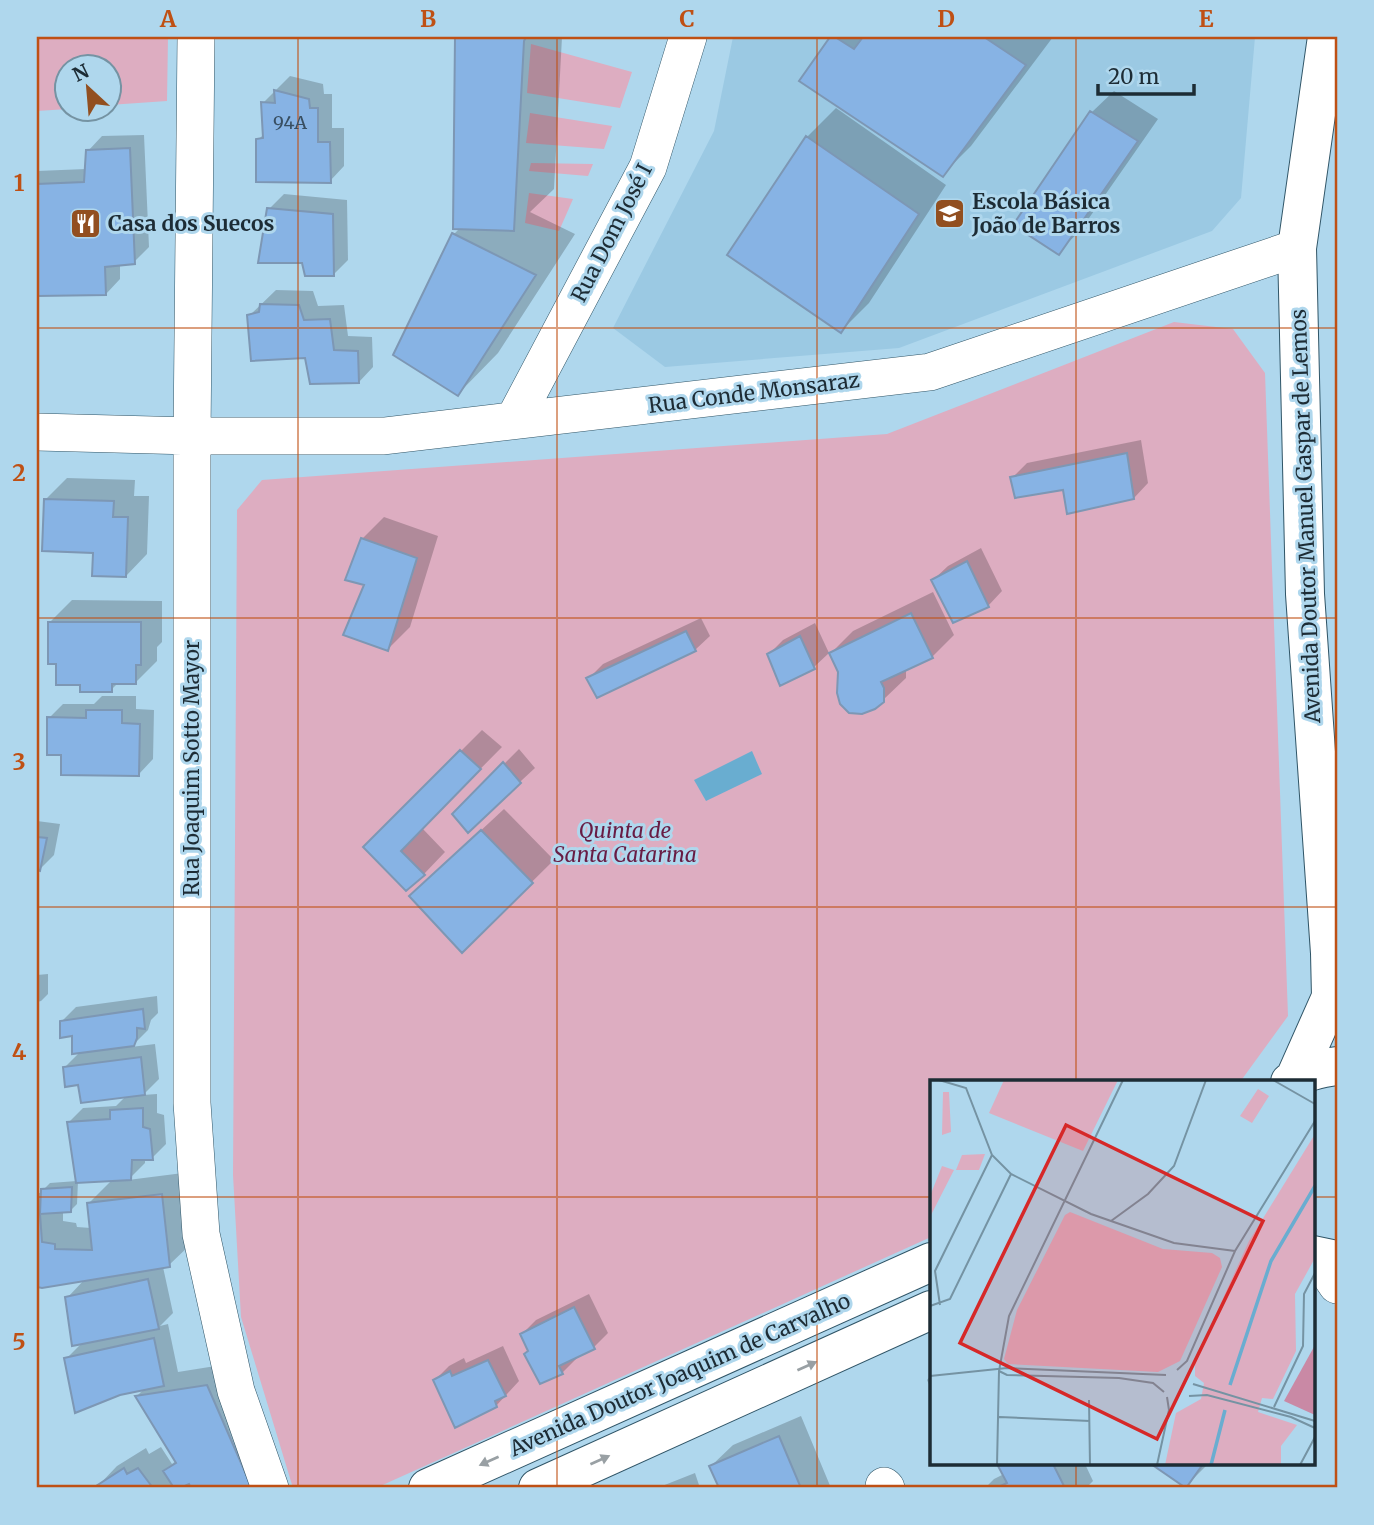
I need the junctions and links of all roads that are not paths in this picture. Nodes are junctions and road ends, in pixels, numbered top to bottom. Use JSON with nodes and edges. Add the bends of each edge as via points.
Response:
{"nodes":[{"id":1,"x":196,"y":37,"type":"edge"},
{"id":2,"x":688,"y":37,"type":"edge"},
{"id":3,"x":1327,"y":37,"type":"edge"},
{"id":4,"x":1297,"y":248,"type":"junction"},
{"id":5,"x":514,"y":420,"type":"junction"},
{"id":6,"x":37,"y":432,"type":"edge"},
{"id":7,"x":192,"y":436,"type":"junction"},
{"id":8,"x":1334,"y":1003,"type":"edge"},
{"id":9,"x":1337,"y":1066,"type":"edge"},
{"id":10,"x":1293,"y":1080,"type":"edge"},
{"id":11,"x":930,"y":1262,"type":"edge"},
{"id":12,"x":930,"y":1310,"type":"edge"},
{"id":13,"x":270,"y":1488,"type":"edge"},
{"id":14,"x":428,"y":1488,"type":"edge"},
{"id":15,"x":538,"y":1488,"type":"edge"}],
"edges":[{"from":1,"to":7,"type":"street","name":"Rua Joaquim Sotto Mayor"},
{"from":2,"to":5,"type":"street","name":"Rua Dom José I","via":[[649,167]]},
{"from":3,"to":4,"type":"street","name":"Avenida Doutor Manuel Gaspar de Lemos"},
{"from":4,"to":5,"type":"street","name":"Rua Conde Monsaraz","via":[[930,372]]},
{"from":4,"to":8,"type":"street","name":"Avenida Doutor Manuel Gaspar de Lemos","via":[[1305,594]]},
{"from":5,"to":7,"type":"street","name":"Rua Conde Monsaraz","via":[[384,436]]},
{"from":6,"to":7,"type":"street","name":"Rua Conde Monsaraz"},
{"from":7,"to":13,"type":"street","name":"Rua Joaquim Sotto Mayor","via":[[192,1102],[201,1234],[236,1391]]},
{"from":8,"to":10,"type":"street"},
{"from":9,"to":10,"type":"street","via":[[1319,1068]]},
{"from":11,"to":14,"type":"street","name":"Avenida Doutor Joaquim de Carvalho","one_way":true},
{"from":15,"to":12,"type":"street","name":"Avenida Doutor Joaquim de Carvalho","one_way":true}]}
